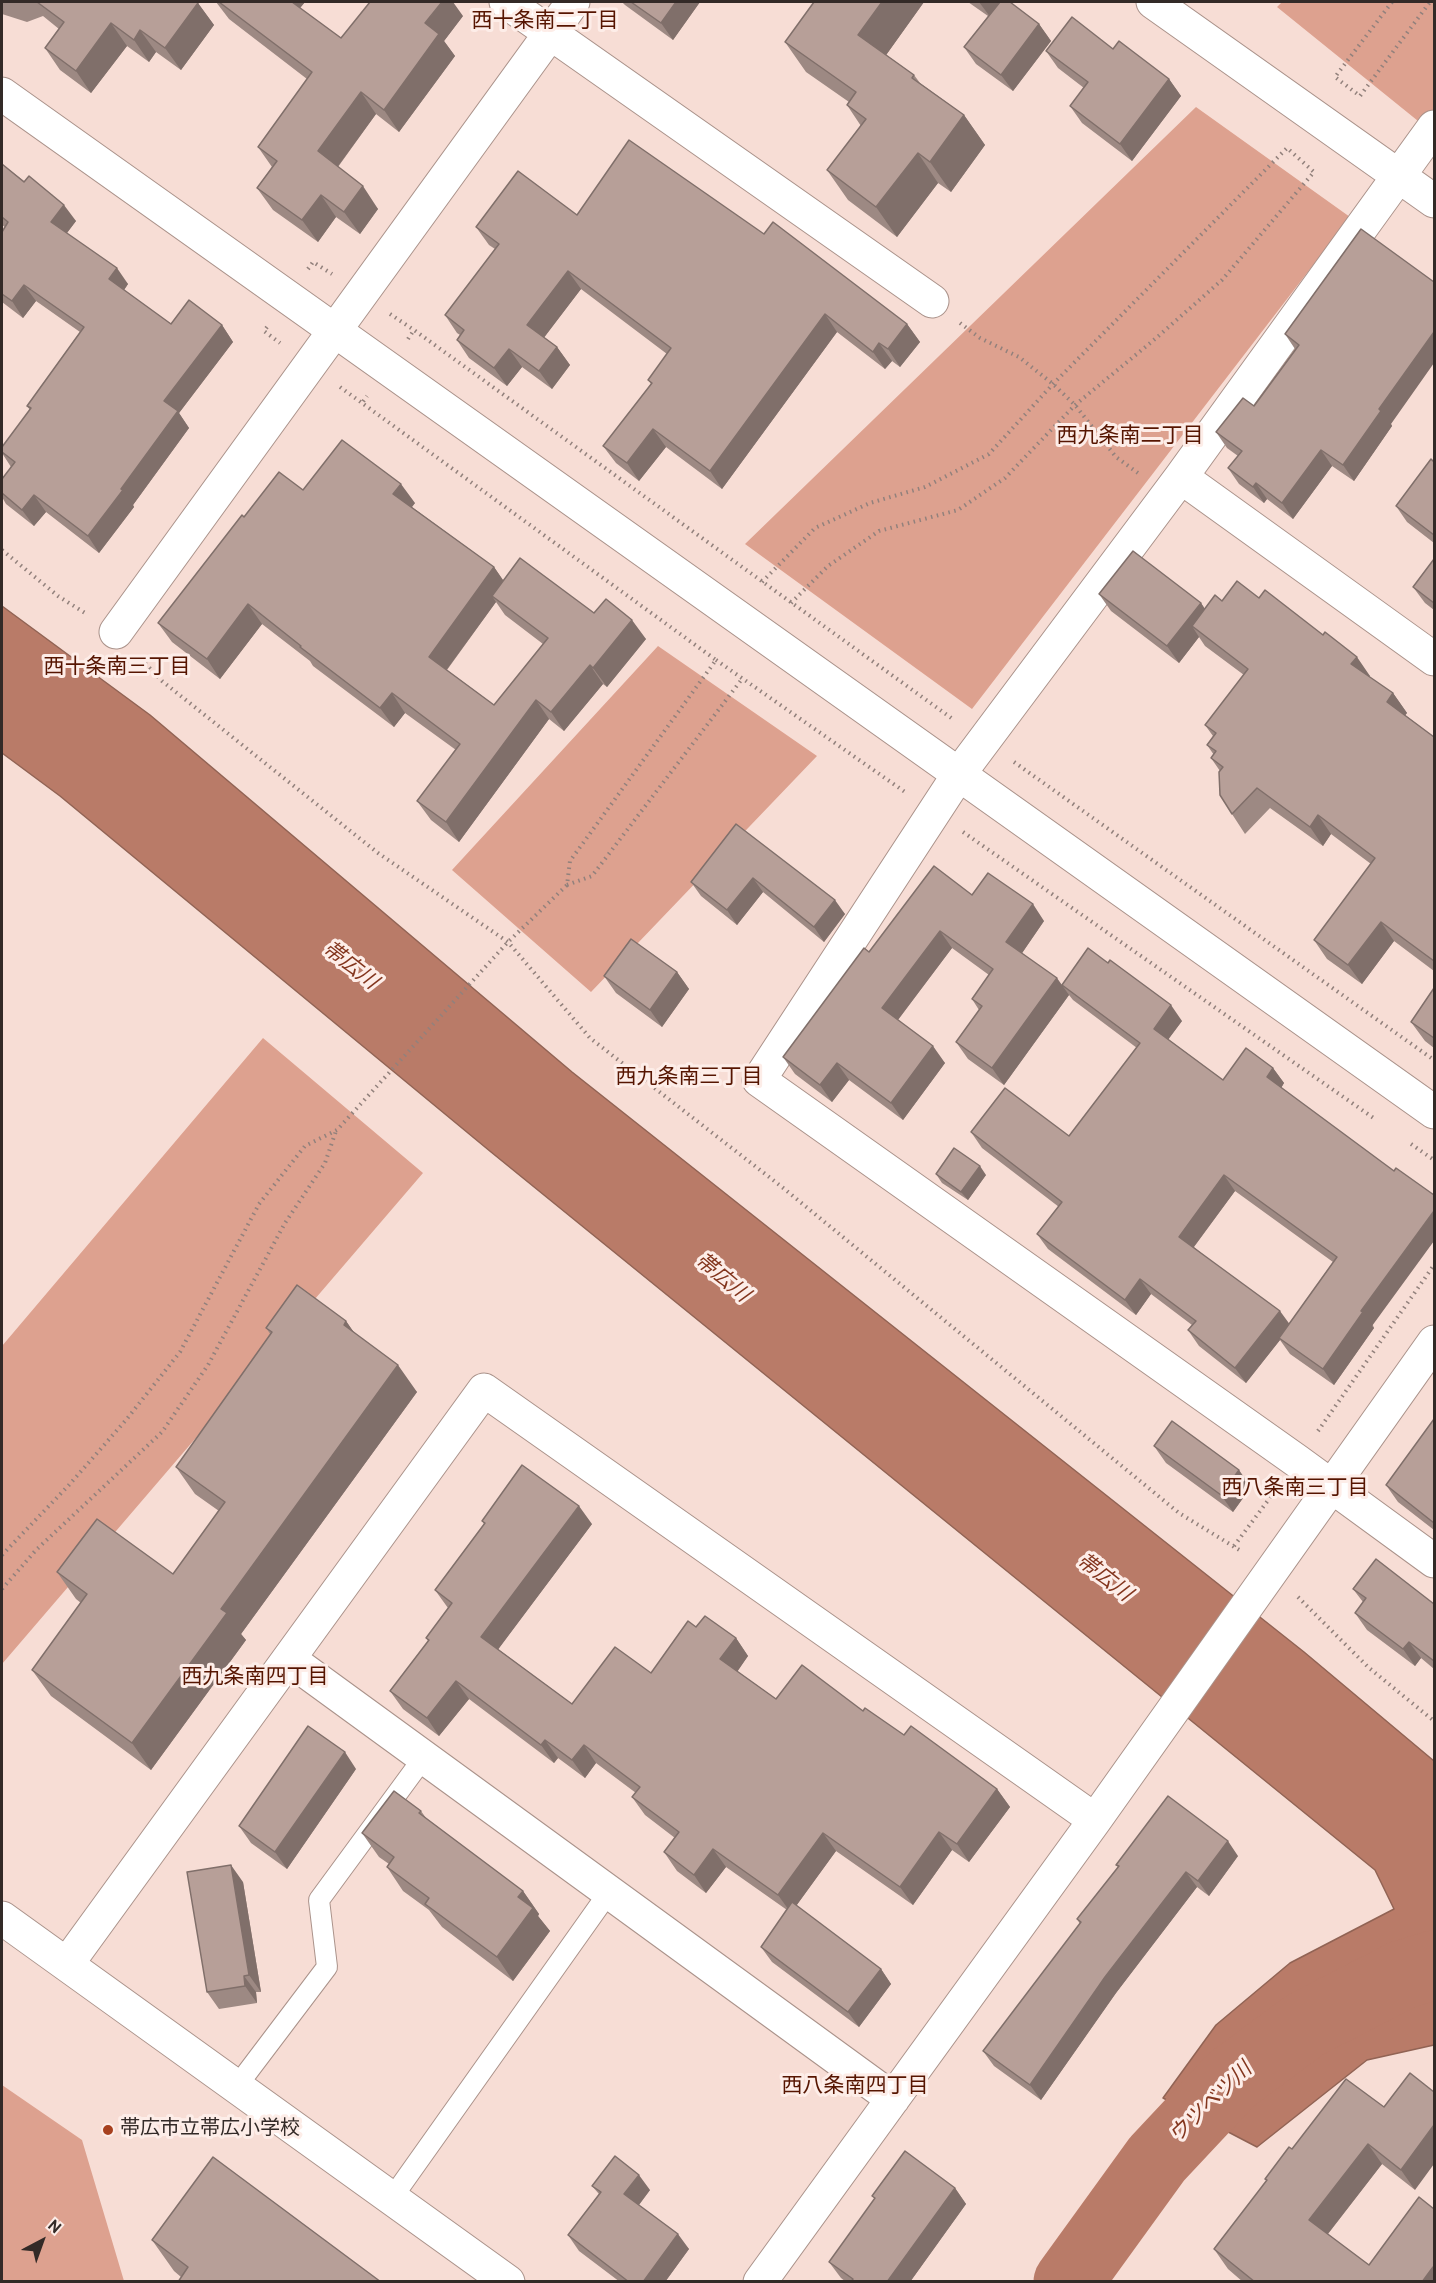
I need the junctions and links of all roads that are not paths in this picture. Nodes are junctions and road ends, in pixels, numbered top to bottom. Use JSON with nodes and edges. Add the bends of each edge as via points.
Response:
{"nodes":[{"id":1,"x":506,"y":2,"type":"edge"},
{"id":2,"x":573,"y":2,"type":"edge"},
{"id":3,"x":1153,"y":2,"type":"edge"},
{"id":4,"x":551,"y":34,"type":"junction"},
{"id":5,"x":2,"y":94,"type":"edge"},
{"id":6,"x":1434,"y":127,"type":"edge"},
{"id":7,"x":1399,"y":175,"type":"junction"},
{"id":8,"x":1434,"y":201,"type":"edge"},
{"id":9,"x":932,"y":301,"type":"road end"},
{"id":10,"x":334,"y":330,"type":"junction"},
{"id":11,"x":1175,"y":485,"type":"junction"},
{"id":12,"x":116,"y":632,"type":"road end"},
{"id":13,"x":1434,"y":659,"type":"edge"},
{"id":14,"x":959,"y":774,"type":"junction"},
{"id":15,"x":1434,"y":1112,"type":"edge"},
{"id":16,"x":1434,"y":1342,"type":"edge"},
{"id":17,"x":1333,"y":1488,"type":"junction"},
{"id":18,"x":1434,"y":1562,"type":"edge"},
{"id":19,"x":289,"y":1659,"type":"junction"},
{"id":20,"x":424,"y":1757,"type":"junction"},
{"id":21,"x":1095,"y":1820,"type":"junction"},
{"id":22,"x":609,"y":1892,"type":"junction"},
{"id":23,"x":2,"y":1918,"type":"edge"},
{"id":24,"x":67,"y":1964,"type":"junction"},
{"id":25,"x":237,"y":2086,"type":"junction"},
{"id":26,"x":893,"y":2099,"type":"junction"},
{"id":27,"x":392,"y":2198,"type":"junction"},
{"id":28,"x":508,"y":2282,"type":"edge"},
{"id":29,"x":760,"y":2282,"type":"edge"}],
"edges":[{"from":1,"to":4,"type":"street"},
{"from":2,"to":4,"type":"street"},
{"from":3,"to":7,"type":"street"},
{"from":4,"to":9,"type":"street"},
{"from":4,"to":10,"type":"street"},
{"from":5,"to":10,"type":"street"},
{"from":6,"to":7,"type":"street"},
{"from":7,"to":8,"type":"street"},
{"from":7,"to":11,"type":"street"},
{"from":10,"to":12,"type":"street"},
{"from":10,"to":14,"type":"street"},
{"from":11,"to":13,"type":"street"},
{"from":11,"to":14,"type":"street"},
{"from":14,"to":15,"type":"street"},
{"from":14,"to":17,"type":"street","via":[[759,1080]]},
{"from":16,"to":17,"type":"street"},
{"from":17,"to":18,"type":"street"},
{"from":17,"to":21,"type":"street"},
{"from":19,"to":20,"type":"street"},
{"from":19,"to":21,"type":"street","via":[[484,1390]]},
{"from":19,"to":24,"type":"street"},
{"from":20,"to":22,"type":"street"},
{"from":20,"to":25,"type":"lane","via":[[319,1900],[327,1967]]},
{"from":21,"to":26,"type":"street"},
{"from":22,"to":26,"type":"street"},
{"from":22,"to":27,"type":"lane"},
{"from":23,"to":24,"type":"street"},
{"from":24,"to":25,"type":"street"},
{"from":25,"to":27,"type":"street"},
{"from":26,"to":29,"type":"street"},
{"from":27,"to":28,"type":"street"}]}
